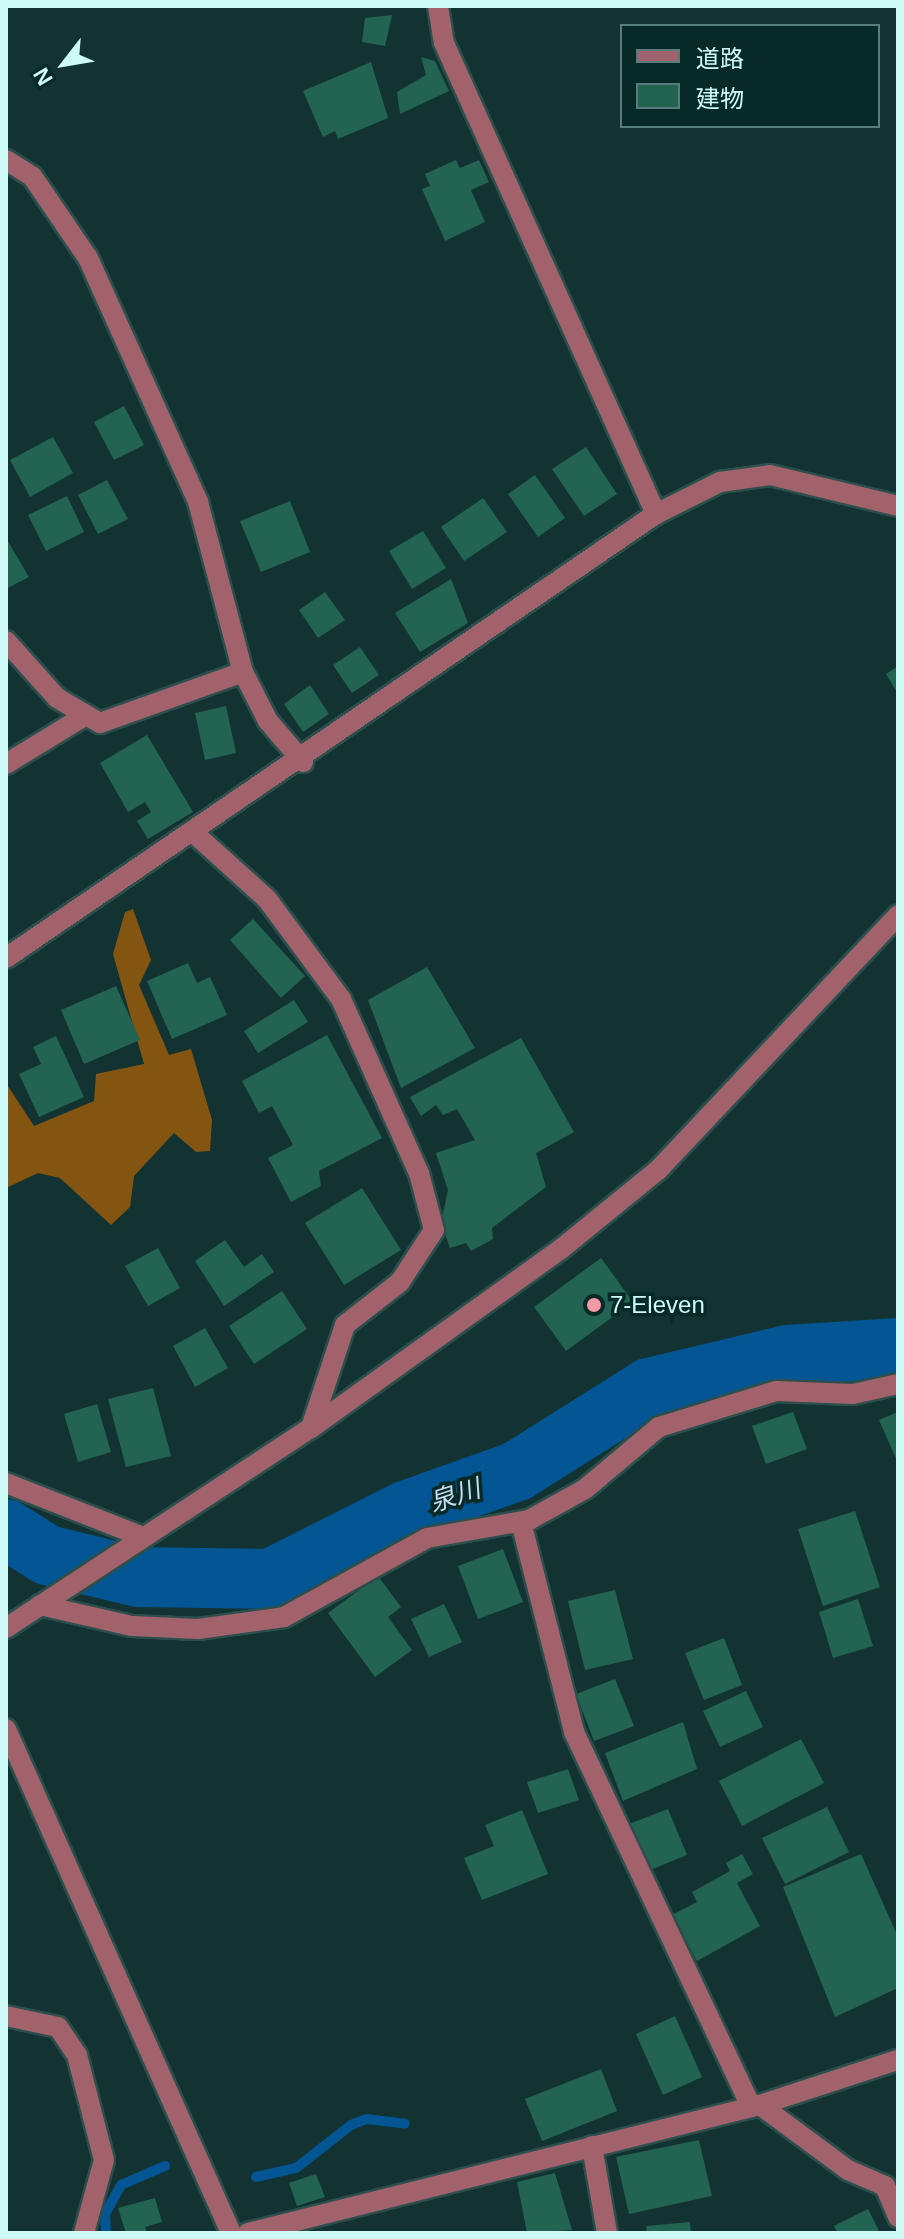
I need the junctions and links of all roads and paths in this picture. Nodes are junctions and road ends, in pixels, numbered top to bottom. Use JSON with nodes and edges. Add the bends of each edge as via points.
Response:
{"nodes":[{"id":1,"x":438,"y":6,"type":"edge"},
{"id":2,"x":6,"y":160,"type":"edge"},
{"id":3,"x":898,"y":506,"type":"edge"},
{"id":4,"x":656,"y":514,"type":"junction"},
{"id":5,"x":6,"y":641,"type":"edge"},
{"id":6,"x":243,"y":672,"type":"junction"},
{"id":7,"x":86,"y":715,"type":"junction"},
{"id":8,"x":303,"y":762,"type":"junction"},
{"id":9,"x":6,"y":764,"type":"edge"},
{"id":10,"x":195,"y":834,"type":"junction"},
{"id":11,"x":898,"y":915,"type":"edge"},
{"id":12,"x":6,"y":958,"type":"edge"},
{"id":13,"x":898,"y":1384,"type":"edge"},
{"id":14,"x":311,"y":1428,"type":"junction"},
{"id":15,"x":6,"y":1483,"type":"edge"},
{"id":16,"x":521,"y":1522,"type":"junction"},
{"id":17,"x":141,"y":1539,"type":"junction"},
{"id":18,"x":46,"y":1601,"type":"junction"},
{"id":19,"x":6,"y":1628,"type":"edge"},
{"id":20,"x":6,"y":1729,"type":"edge"},
{"id":21,"x":6,"y":2016,"type":"edge"},
{"id":22,"x":898,"y":2060,"type":"edge"},
{"id":23,"x":756,"y":2106,"type":"junction"},
{"id":24,"x":592,"y":2146,"type":"junction"},
{"id":25,"x":898,"y":2217,"type":"edge"},
{"id":26,"x":84,"y":2233,"type":"edge"},
{"id":27,"x":231,"y":2233,"type":"edge"},
{"id":28,"x":248,"y":2233,"type":"edge"},
{"id":29,"x":607,"y":2233,"type":"edge"}],
"edges":[{"from":1,"to":4,"type":"street","via":[[444,43]]},
{"from":2,"to":6,"type":"street","via":[[32,176],[88,258],[198,502]]},
{"from":3,"to":4,"type":"street","via":[[770,475],[720,482]]},
{"from":4,"to":8,"type":"street"},
{"from":5,"to":7,"type":"street","via":[[57,698]]},
{"from":6,"to":7,"type":"street","via":[[100,723]]},
{"from":6,"to":8,"type":"street","via":[[268,721]]},
{"from":7,"to":9,"type":"street"},
{"from":8,"to":10,"type":"street"},
{"from":10,"to":12,"type":"street"},
{"from":10,"to":14,"type":"street","via":[[267,899],[341,999],[419,1173],[434,1230],[400,1282],[345,1325]]},
{"from":11,"to":14,"type":"street","via":[[658,1170]]},
{"from":13,"to":16,"type":"street","via":[[853,1394],[776,1391],[659,1427],[585,1489]]},
{"from":14,"to":17,"type":"street"},
{"from":15,"to":17,"type":"street"},
{"from":16,"to":18,"type":"street","via":[[427,1538],[284,1617],[198,1629],[132,1626]]},
{"from":16,"to":23,"type":"street","via":[[574,1732]]},
{"from":17,"to":18,"type":"street"},
{"from":18,"to":19,"type":"street"},
{"from":20,"to":27,"type":"street"},
{"from":21,"to":26,"type":"street","via":[[58,2027],[77,2055],[104,2160]]},
{"from":22,"to":23,"type":"street"},
{"from":23,"to":24,"type":"street"},
{"from":23,"to":25,"type":"street","via":[[848,2170],[885,2186]]},
{"from":24,"to":28,"type":"street"},
{"from":24,"to":29,"type":"street"}]}
